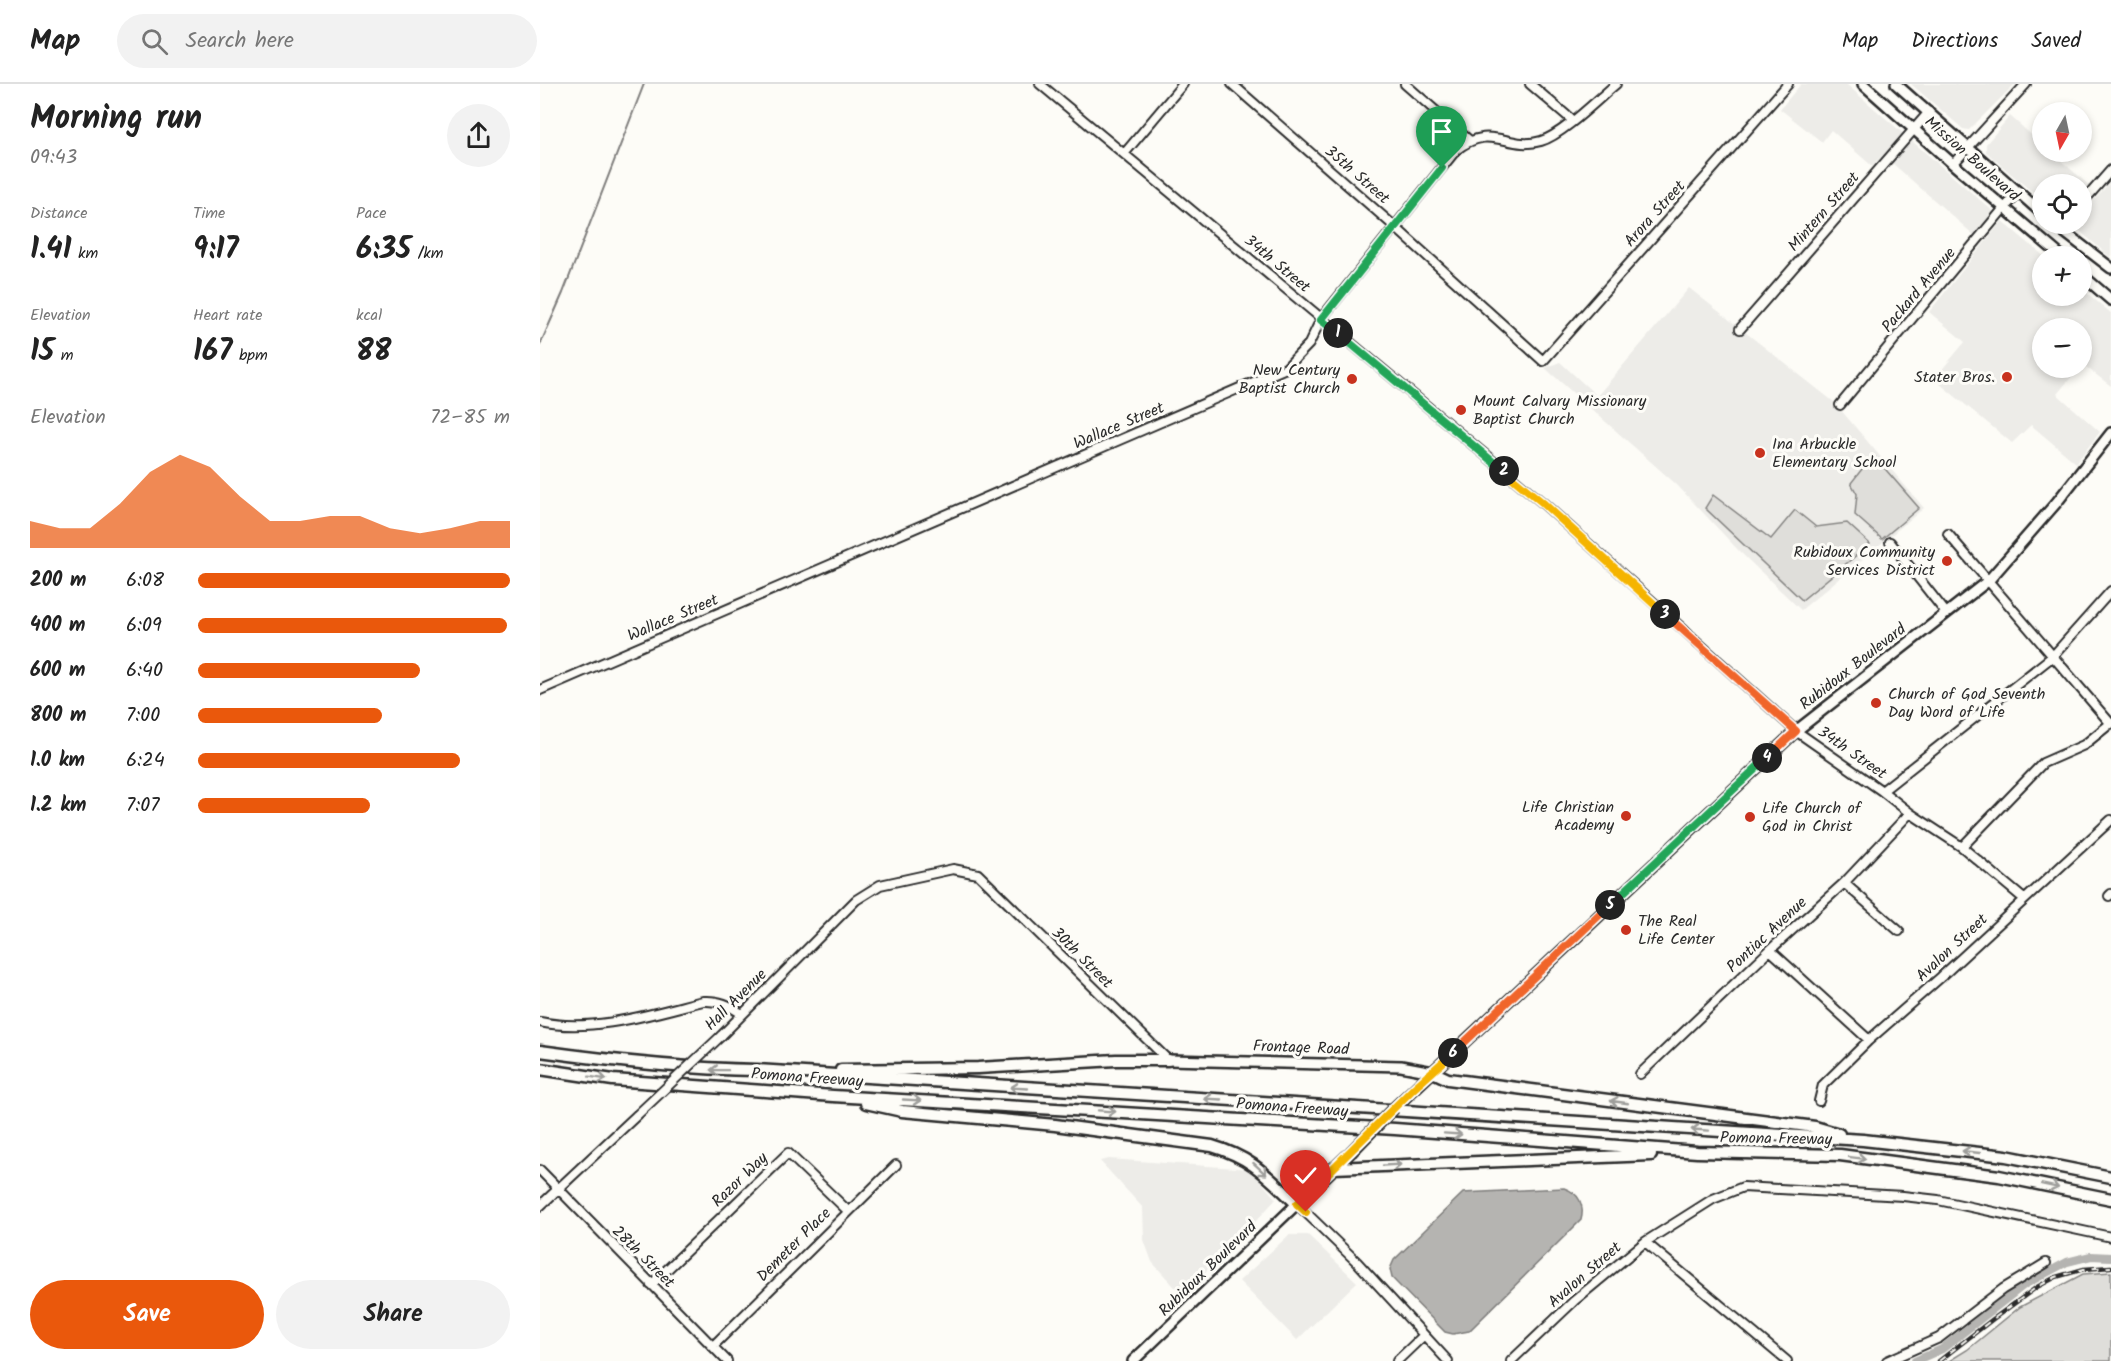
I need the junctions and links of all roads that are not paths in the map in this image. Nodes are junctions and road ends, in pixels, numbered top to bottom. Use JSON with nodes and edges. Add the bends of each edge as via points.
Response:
{"nodes":[{"id":1,"x":1040,"y":84,"type":"edge"},
{"id":2,"x":1183,"y":84,"type":"edge"},
{"id":3,"x":1232,"y":84,"type":"edge"},
{"id":4,"x":1406,"y":84,"type":"edge"},
{"id":5,"x":1530,"y":84,"type":"edge"},
{"id":6,"x":1616,"y":84,"type":"edge"},
{"id":7,"x":1788,"y":84,"type":"edge"},
{"id":8,"x":1863,"y":84,"type":"edge"},
{"id":9,"x":1896,"y":84,"type":"edge"},
{"id":10,"x":2026,"y":84,"type":"edge"},
{"id":11,"x":1929,"y":112,"type":"junction"},
{"id":12,"x":1572,"y":120,"type":"junction"},
{"id":13,"x":1915,"y":129,"type":"junction"},
{"id":14,"x":1470,"y":141,"type":"junction"},
{"id":15,"x":1969,"y":148,"type":"junction"},
{"id":16,"x":1124,"y":154,"type":"junction"},
{"id":17,"x":1953,"y":164,"type":"junction"},
{"id":18,"x":2111,"y":170,"type":"edge"},
{"id":19,"x":2092,"y":192,"type":"edge"},
{"id":20,"x":2019,"y":193,"type":"junction"},
{"id":21,"x":2032,"y":204,"type":"edge"},
{"id":22,"x":2004,"y":208,"type":"junction"},
{"id":23,"x":1394,"y":226,"type":"junction"},
{"id":24,"x":2070,"y":234,"type":"edge"},
{"id":25,"x":2049,"y":246,"type":"edge"},
{"id":26,"x":2111,"y":268,"type":"edge"},
{"id":27,"x":2092,"y":284,"type":"edge"},
{"id":28,"x":2111,"y":300,"type":"edge"},
{"id":29,"x":1321,"y":320,"type":"junction"},
{"id":30,"x":1740,"y":329,"type":"dead end"},
{"id":31,"x":1543,"y":361,"type":"joint"},
{"id":32,"x":1840,"y":405,"type":"dead end"},
{"id":33,"x":2111,"y":433,"type":"edge"},
{"id":34,"x":1948,"y":534,"type":"dead end"},
{"id":35,"x":1890,"y":542,"type":"dead end"},
{"id":36,"x":1989,"y":580,"type":"junction"},
{"id":37,"x":2111,"y":591,"type":"edge"},
{"id":38,"x":1946,"y":614,"type":"junction"},
{"id":39,"x":2053,"y":656,"type":"junction"},
{"id":40,"x":540,"y":690,"type":"edge"},
{"id":41,"x":2111,"y":723,"type":"edge"},
{"id":42,"x":1796,"y":731,"type":"junction"},
{"id":43,"x":1882,"y":791,"type":"junction"},
{"id":44,"x":1910,"y":813,"type":"junction"},
{"id":45,"x":2111,"y":820,"type":"edge"},
{"id":46,"x":1962,"y":847,"type":"junction"},
{"id":47,"x":978,"y":874,"type":"joint"},
{"id":48,"x":1844,"y":883,"type":"junction"},
{"id":49,"x":2024,"y":899,"type":"junction"},
{"id":50,"x":1899,"y":931,"type":"dead end"},
{"id":51,"x":1770,"y":950,"type":"junction"},
{"id":52,"x":742,"y":1014,"type":"junction"},
{"id":53,"x":540,"y":1022,"type":"edge"},
{"id":54,"x":1869,"y":1040,"type":"junction"},
{"id":55,"x":540,"y":1051,"type":"edge"},
{"id":56,"x":1168,"y":1060,"type":"junction"},
{"id":57,"x":540,"y":1069,"type":"edge"},
{"id":58,"x":757,"y":1070,"type":"junction"},
{"id":59,"x":1433,"y":1072,"type":"junction"},
{"id":60,"x":1640,"y":1074,"type":"dead end"},
{"id":61,"x":833,"y":1096,"type":"junction"},
{"id":62,"x":1818,"y":1101,"type":"dead end"},
{"id":63,"x":1863,"y":1140,"type":"junction"},
{"id":64,"x":1735,"y":1154,"type":"junction"},
{"id":65,"x":896,"y":1165,"type":"dead end"},
{"id":66,"x":1334,"y":1168,"type":"junction"},
{"id":67,"x":540,"y":1170,"type":"edge"},
{"id":68,"x":2111,"y":1178,"type":"edge"},
{"id":69,"x":557,"y":1189,"type":"junction"},
{"id":70,"x":2111,"y":1199,"type":"edge"},
{"id":71,"x":1297,"y":1204,"type":"junction"},
{"id":72,"x":540,"y":1206,"type":"edge"},
{"id":73,"x":848,"y":1211,"type":"junction"},
{"id":74,"x":2111,"y":1237,"type":"edge"},
{"id":75,"x":1645,"y":1242,"type":"junction"},
{"id":76,"x":2046,"y":1263,"type":"dead end"},
{"id":77,"x":651,"y":1285,"type":"junction"},
{"id":78,"x":1424,"y":1336,"type":"junction"},
{"id":79,"x":713,"y":1346,"type":"junction"},
{"id":80,"x":727,"y":1361,"type":"edge"},
{"id":81,"x":1133,"y":1361,"type":"edge"},
{"id":82,"x":1397,"y":1361,"type":"edge"},
{"id":83,"x":1448,"y":1361,"type":"edge"},
{"id":84,"x":1511,"y":1361,"type":"edge"},
{"id":85,"x":1787,"y":1361,"type":"edge"},
{"id":86,"x":1887,"y":1361,"type":"edge"}],
"edges":[{"from":1,"to":16,"type":"street","name":"34th Street"},
{"from":2,"to":16,"type":"street"},
{"from":3,"to":23,"type":"street","name":"35th Street"},
{"from":4,"to":14,"type":"street"},
{"from":5,"to":12,"type":"street"},
{"from":6,"to":12,"type":"street"},
{"from":7,"to":31,"type":"street","name":"Arora Street"},
{"from":8,"to":13,"type":"main road","name":"Mission Boulevard"},
{"from":9,"to":11,"type":"main road","name":"Mission Boulevard"},
{"from":10,"to":15,"type":"street"},
{"from":11,"to":13,"type":"street","name":"Mintern Street"},
{"from":11,"to":15,"type":"main road","name":"Mission Boulevard"},
{"from":12,"to":14,"type":"street","via":[[1551,138],[1534,143],[1492,137]]},
{"from":13,"to":17,"type":"main road","name":"Mission Boulevard"},
{"from":13,"to":30,"type":"street","name":"Mintern Street"},
{"from":14,"to":23,"type":"street","name":"Wallace Street","via":[[1456,150]]},
{"from":15,"to":17,"type":"street"},
{"from":15,"to":20,"type":"main road","name":"Mission Boulevard"},
{"from":16,"to":29,"type":"street","name":"34th Street"},
{"from":17,"to":22,"type":"main road","name":"Mission Boulevard"},
{"from":18,"to":19,"type":"street"},
{"from":20,"to":21,"type":"main road","name":"Mission Boulevard"},
{"from":20,"to":22,"type":"street","name":"Packard Avenue"},
{"from":22,"to":25,"type":"main road","name":"Mission Boulevard"},
{"from":22,"to":32,"type":"street","name":"Packard Avenue"},
{"from":23,"to":29,"type":"street","name":"Wallace Street"},
{"from":23,"to":31,"type":"street","name":"35th Street"},
{"from":24,"to":26,"type":"main road"},
{"from":27,"to":28,"type":"main road"},
{"from":29,"to":40,"type":"street","name":"Wallace Street","via":[[1309,344],[1286,368],[1270,376]]},
{"from":29,"to":42,"type":"street","name":"34th Street","via":[[1543,503]]},
{"from":33,"to":36,"type":"main road","name":"Rubidoux Boulevard"},
{"from":34,"to":36,"type":"street"},
{"from":35,"to":38,"type":"street"},
{"from":36,"to":38,"type":"main road","name":"Rubidoux Boulevard"},
{"from":36,"to":39,"type":"street"},
{"from":37,"to":39,"type":"street"},
{"from":38,"to":42,"type":"main road","name":"Rubidoux Boulevard"},
{"from":39,"to":41,"type":"street"},
{"from":39,"to":43,"type":"street"},
{"from":41,"to":46,"type":"street","via":[[2084,745],[2043,763]]},
{"from":42,"to":43,"type":"street","name":"34th Street"},
{"from":42,"to":59,"type":"main road","name":"Rubidoux Boulevard"},
{"from":43,"to":44,"type":"street","name":"34th Street"},
{"from":44,"to":46,"type":"street","name":"34th Street"},
{"from":44,"to":48,"type":"street","name":"Pontiac Avenue"},
{"from":45,"to":49,"type":"street","name":"Avalon Street"},
{"from":46,"to":49,"type":"street","name":"34th Street"},
{"from":47,"to":52,"type":"street","name":"Hall Avenue","via":[[953,869],[880,885],[856,900]]},
{"from":47,"to":56,"type":"street","name":"30th Street"},
{"from":48,"to":50,"type":"street"},
{"from":48,"to":51,"type":"street","name":"Pontiac Avenue"},
{"from":49,"to":54,"type":"street","name":"Avalon Street"},
{"from":51,"to":54,"type":"street"},
{"from":51,"to":60,"type":"street","name":"Pontiac Avenue"},
{"from":52,"to":53,"type":"street","via":[[714,1000],[595,1024]]},
{"from":52,"to":69,"type":"street","name":"Hall Avenue","bridge":true},
{"from":54,"to":62,"type":"street","name":"Avalon Street","via":[[1823,1085]]},
{"from":58,"to":55,"type":"highway","name":"Pomona Freeway","one_way":true,"via":[[710,1070]]},
{"from":56,"to":58,"type":"highway","via":[[978,1068]]},
{"from":56,"to":59,"type":"main road","name":"Frontage Road","via":[[1401,1066]]},
{"from":57,"to":61,"type":"highway","name":"Pomona Freeway","one_way":true,"via":[[613,1080]]},
{"from":63,"to":58,"type":"highway","name":"Pomona Freeway","one_way":true},
{"from":63,"to":59,"type":"highway","one_way":true,"via":[[1815,1127],[1448,1079]]},
{"from":59,"to":66,"type":"main road","name":"Rubidoux Boulevard","bridge":true},
{"from":61,"to":64,"type":"highway","name":"Pomona Freeway","one_way":true,"via":[[1395,1129]]},
{"from":61,"to":71,"type":"highway","one_way":true,"via":[[902,1110],[1212,1146],[1252,1162]]},
{"from":68,"to":63,"type":"highway","name":"Pomona Freeway","one_way":true,"via":[[2006,1156]]},
{"from":66,"to":64,"type":"highway","one_way":true,"via":[[1615,1155]]},
{"from":64,"to":70,"type":"highway","name":"Pomona Freeway","one_way":true,"via":[[1840,1155],[1999,1176]]},
{"from":65,"to":73,"type":"street","name":"Demeter Place"},
{"from":66,"to":71,"type":"main road","name":"Rubidoux Boulevard"},
{"from":67,"to":69,"type":"street","name":"28th Street"},
{"from":69,"to":72,"type":"street","name":"Hall Avenue"},
{"from":69,"to":77,"type":"street","name":"28th Street"},
{"from":71,"to":78,"type":"street"},
{"from":71,"to":81,"type":"main road","name":"Rubidoux Boulevard"},
{"from":73,"to":77,"type":"street","name":"Razor Way","via":[[788,1153]]},
{"from":73,"to":79,"type":"street","name":"Demeter Place"},
{"from":74,"to":75,"type":"street","name":"Avalon Street","via":[[1938,1200],[1743,1187],[1713,1199]]},
{"from":75,"to":84,"type":"street","name":"Avalon Street","via":[[1574,1301]]},
{"from":75,"to":85,"type":"street"},
{"from":76,"to":86,"type":"street","via":[[2003,1289],[1940,1338]]},
{"from":77,"to":79,"type":"street","name":"28th Street"},
{"from":78,"to":82,"type":"street"},
{"from":78,"to":83,"type":"street"},
{"from":79,"to":80,"type":"street","name":"28th Street"}]}
